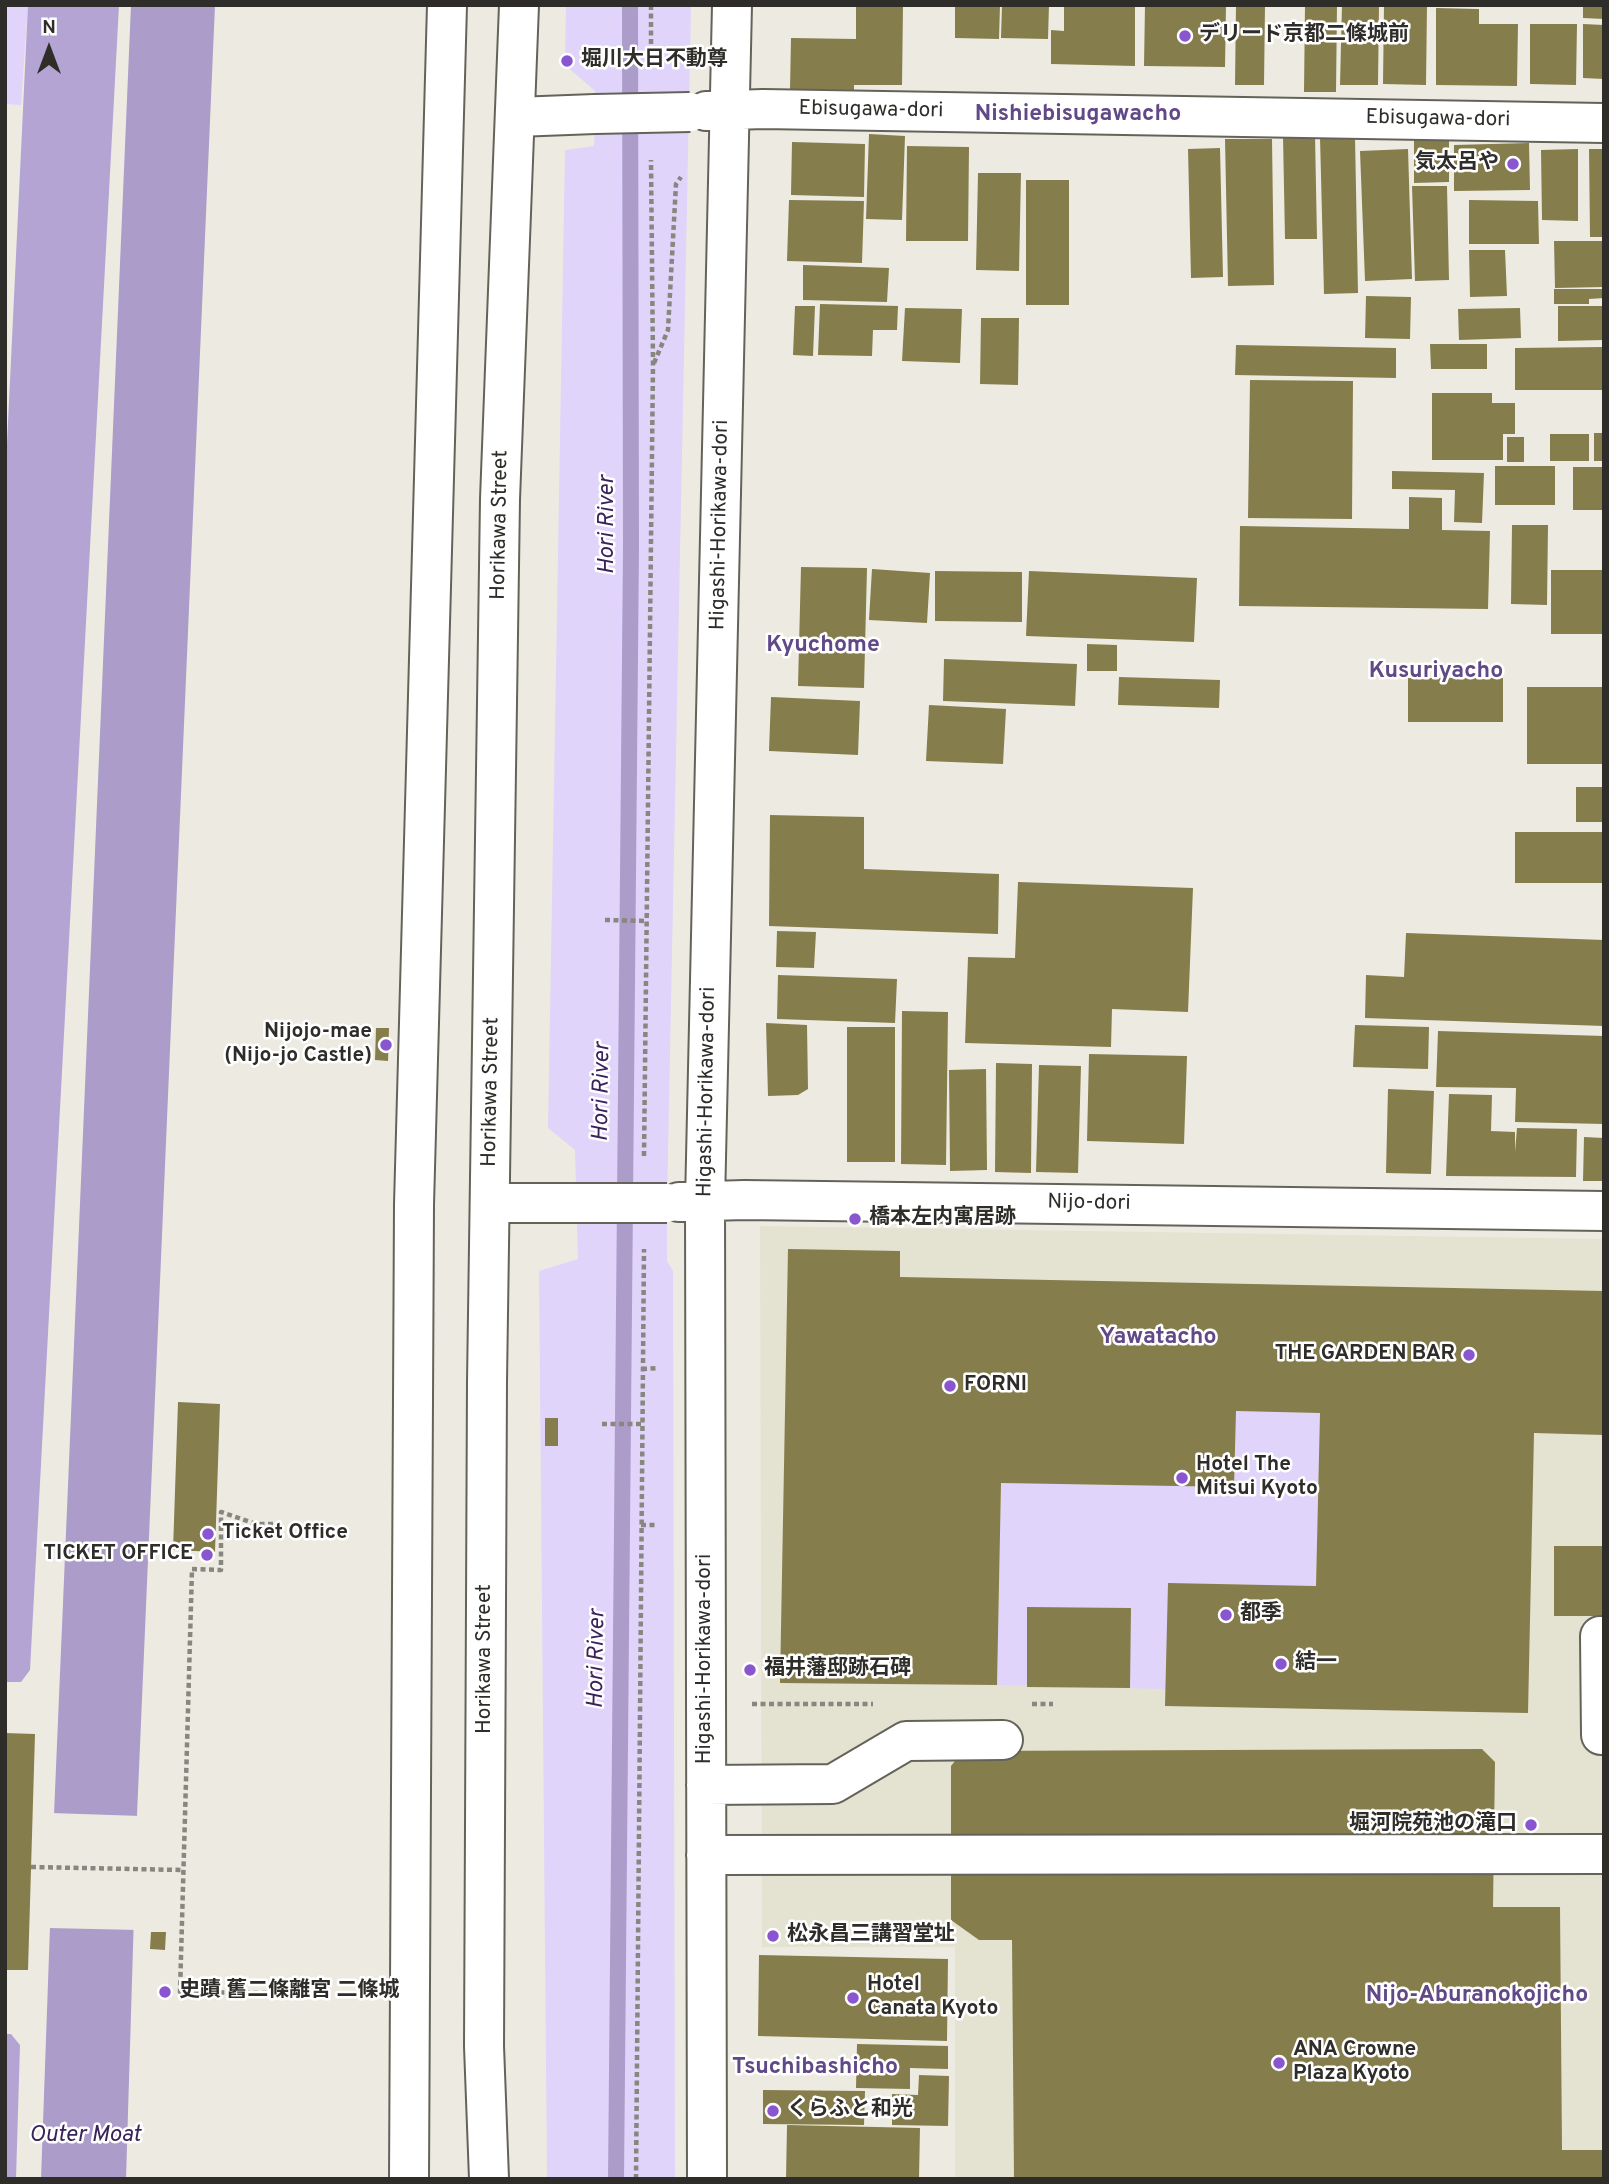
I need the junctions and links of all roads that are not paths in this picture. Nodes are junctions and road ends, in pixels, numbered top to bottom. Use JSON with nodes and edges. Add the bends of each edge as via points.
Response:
{"nodes":[{"id":1,"x":447,"y":5,"type":"edge"},
{"id":2,"x":519,"y":5,"type":"edge"},
{"id":3,"x":732,"y":5,"type":"edge"},
{"id":4,"x":730,"y":111,"type":"junction"},
{"id":5,"x":516,"y":117,"type":"junction"},
{"id":6,"x":1604,"y":123,"type":"edge"},
{"id":7,"x":705,"y":1202,"type":"junction"},
{"id":8,"x":490,"y":1203,"type":"junction"},
{"id":9,"x":1604,"y":1211,"type":"edge"},
{"id":10,"x":1604,"y":1636,"type":"edge"},
{"id":11,"x":1604,"y":1735,"type":"edge"},
{"id":12,"x":1003,"y":1740,"type":"dead end"},
{"id":13,"x":706,"y":1785,"type":"junction"},
{"id":14,"x":1604,"y":1854,"type":"edge"},
{"id":15,"x":706,"y":1855,"type":"junction"},
{"id":16,"x":409,"y":2179,"type":"edge"},
{"id":17,"x":489,"y":2179,"type":"edge"},
{"id":18,"x":707,"y":2179,"type":"edge"}],
"edges":[{"from":1,"to":16,"type":"street","via":[[414,1204]]},
{"from":2,"to":5,"type":"street","name":"Horikawa Street"},
{"from":3,"to":4,"type":"street","name":"Higashi-Horikawa-dori"},
{"from":4,"to":5,"type":"street","name":"Ebisugawa-dori","bridge":true},
{"from":4,"to":6,"type":"street","name":"Ebisugawa-dori"},
{"from":4,"to":7,"type":"street","name":"Higashi-Horikawa-dori"},
{"from":5,"to":8,"type":"street","name":"Horikawa Street","via":[[500,499]]},
{"from":7,"to":8,"type":"street","name":"Nijo-dori","bridge":true},
{"from":7,"to":9,"type":"street","name":"Nijo-dori"},
{"from":7,"to":13,"type":"street","name":"Higashi-Horikawa-dori"},
{"from":8,"to":17,"type":"street","name":"Horikawa Street","via":[[484,2032]]},
{"from":10,"to":11,"type":"street","via":[[1600,1636],[1600,1648]]},
{"from":12,"to":13,"type":"street","via":[[906,1741],[833,1784]]},
{"from":13,"to":15,"type":"street","name":"Higashi-Horikawa-dori"},
{"from":14,"to":15,"type":"street"},
{"from":15,"to":18,"type":"street","name":"Higashi-Horikawa-dori"}]}
